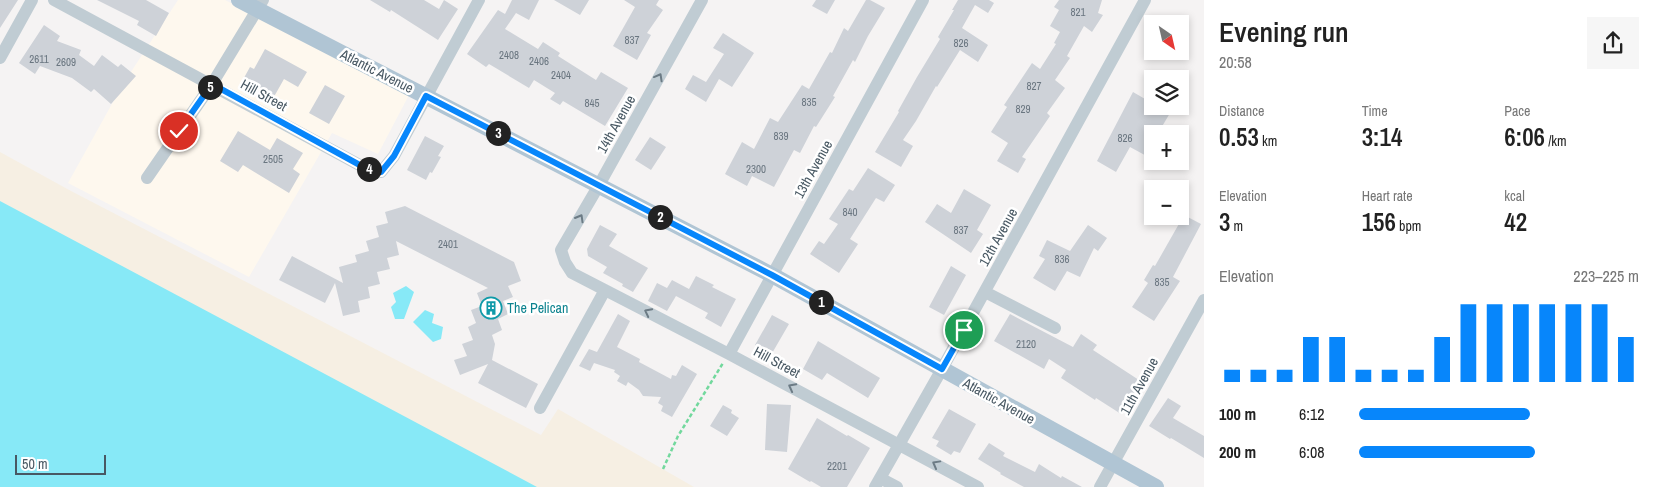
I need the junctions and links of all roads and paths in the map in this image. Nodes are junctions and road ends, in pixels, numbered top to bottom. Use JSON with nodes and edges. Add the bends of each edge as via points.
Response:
{"nodes":[{"id":1,"x":32,"y":0,"type":"edge"},
{"id":2,"x":54,"y":0,"type":"edge"},
{"id":3,"x":239,"y":0,"type":"edge"},
{"id":4,"x":479,"y":0,"type":"edge"},
{"id":5,"x":702,"y":0,"type":"edge"},
{"id":6,"x":924,"y":0,"type":"edge"},
{"id":7,"x":1145,"y":0,"type":"edge"},
{"id":8,"x":260,"y":5,"type":"edge"},
{"id":9,"x":0,"y":58,"type":"edge"},
{"id":10,"x":212,"y":84,"type":"junction"},
{"id":11,"x":426,"y":96,"type":"junction"},
{"id":12,"x":147,"y":178,"type":"dead end"},
{"id":13,"x":599,"y":186,"type":"junction"},
{"id":14,"x":565,"y":262,"type":"joint"},
{"id":15,"x":772,"y":275,"type":"junction"},
{"id":16,"x":605,"y":290,"type":"junction"},
{"id":17,"x":985,"y":292,"type":"junction"},
{"id":18,"x":1204,"y":300,"type":"edge"},
{"id":19,"x":1055,"y":328,"type":"dead end"},
{"id":20,"x":729,"y":354,"type":"junction"},
{"id":21,"x":942,"y":369,"type":"junction"},
{"id":22,"x":540,"y":408,"type":"dead end"},
{"id":23,"x":900,"y":444,"type":"junction"},
{"id":24,"x":1114,"y":464,"type":"junction"},
{"id":25,"x":663,"y":469,"type":"dead end"},
{"id":26,"x":878,"y":483,"type":"edge"},
{"id":27,"x":897,"y":487,"type":"edge"},
{"id":28,"x":978,"y":487,"type":"edge"},
{"id":29,"x":1100,"y":487,"type":"edge"},
{"id":30,"x":1156,"y":487,"type":"edge"}],
"edges":[{"from":1,"to":9,"type":"street"},
{"from":2,"to":10,"type":"street","name":"Hill Street"},
{"from":3,"to":8,"type":"main road","name":"Atlantic Avenue"},
{"from":4,"to":11,"type":"street"},
{"from":13,"to":5,"type":"street","name":"14th Avenue","one_way":true},
{"from":6,"to":15,"type":"street","name":"13th Avenue"},
{"from":7,"to":17,"type":"street","name":"12th Avenue"},
{"from":8,"to":10,"type":"street"},
{"from":8,"to":11,"type":"main road","name":"Atlantic Avenue"},
{"from":10,"to":11,"type":"street","name":"Hill Street","via":[[367,169],[381,172],[394,156]]},
{"from":10,"to":12,"type":"street"},
{"from":11,"to":13,"type":"main road","name":"Atlantic Avenue"},
{"from":14,"to":13,"type":"street","name":"14th Avenue","one_way":true,"via":[[561,250]]},
{"from":13,"to":15,"type":"main road","name":"Atlantic Avenue"},
{"from":14,"to":16,"type":"street","name":"Hill Street","via":[[572,273]]},
{"from":15,"to":20,"type":"street","name":"13th Avenue"},
{"from":15,"to":21,"type":"main road","name":"Atlantic Avenue"},
{"from":20,"to":16,"type":"street","name":"Hill Street","one_way":true},
{"from":16,"to":22,"type":"street"},
{"from":17,"to":19,"type":"street"},
{"from":17,"to":21,"type":"street","name":"12th Avenue"},
{"from":18,"to":24,"type":"street","name":"11th Avenue"},
{"from":23,"to":20,"type":"street","name":"Hill Street","one_way":true},
{"from":20,"to":25,"type":"path","via":[[678,436]]},
{"from":21,"to":23,"type":"street","name":"12th Avenue"},
{"from":21,"to":24,"type":"main road","name":"Atlantic Avenue"},
{"from":23,"to":26,"type":"street","name":"12th Avenue"},
{"from":28,"to":23,"type":"street","name":"Hill Street","one_way":true},
{"from":24,"to":29,"type":"street","name":"11th Avenue"},
{"from":24,"to":30,"type":"main road","name":"Atlantic Avenue"},
{"from":26,"to":27,"type":"street"}]}
